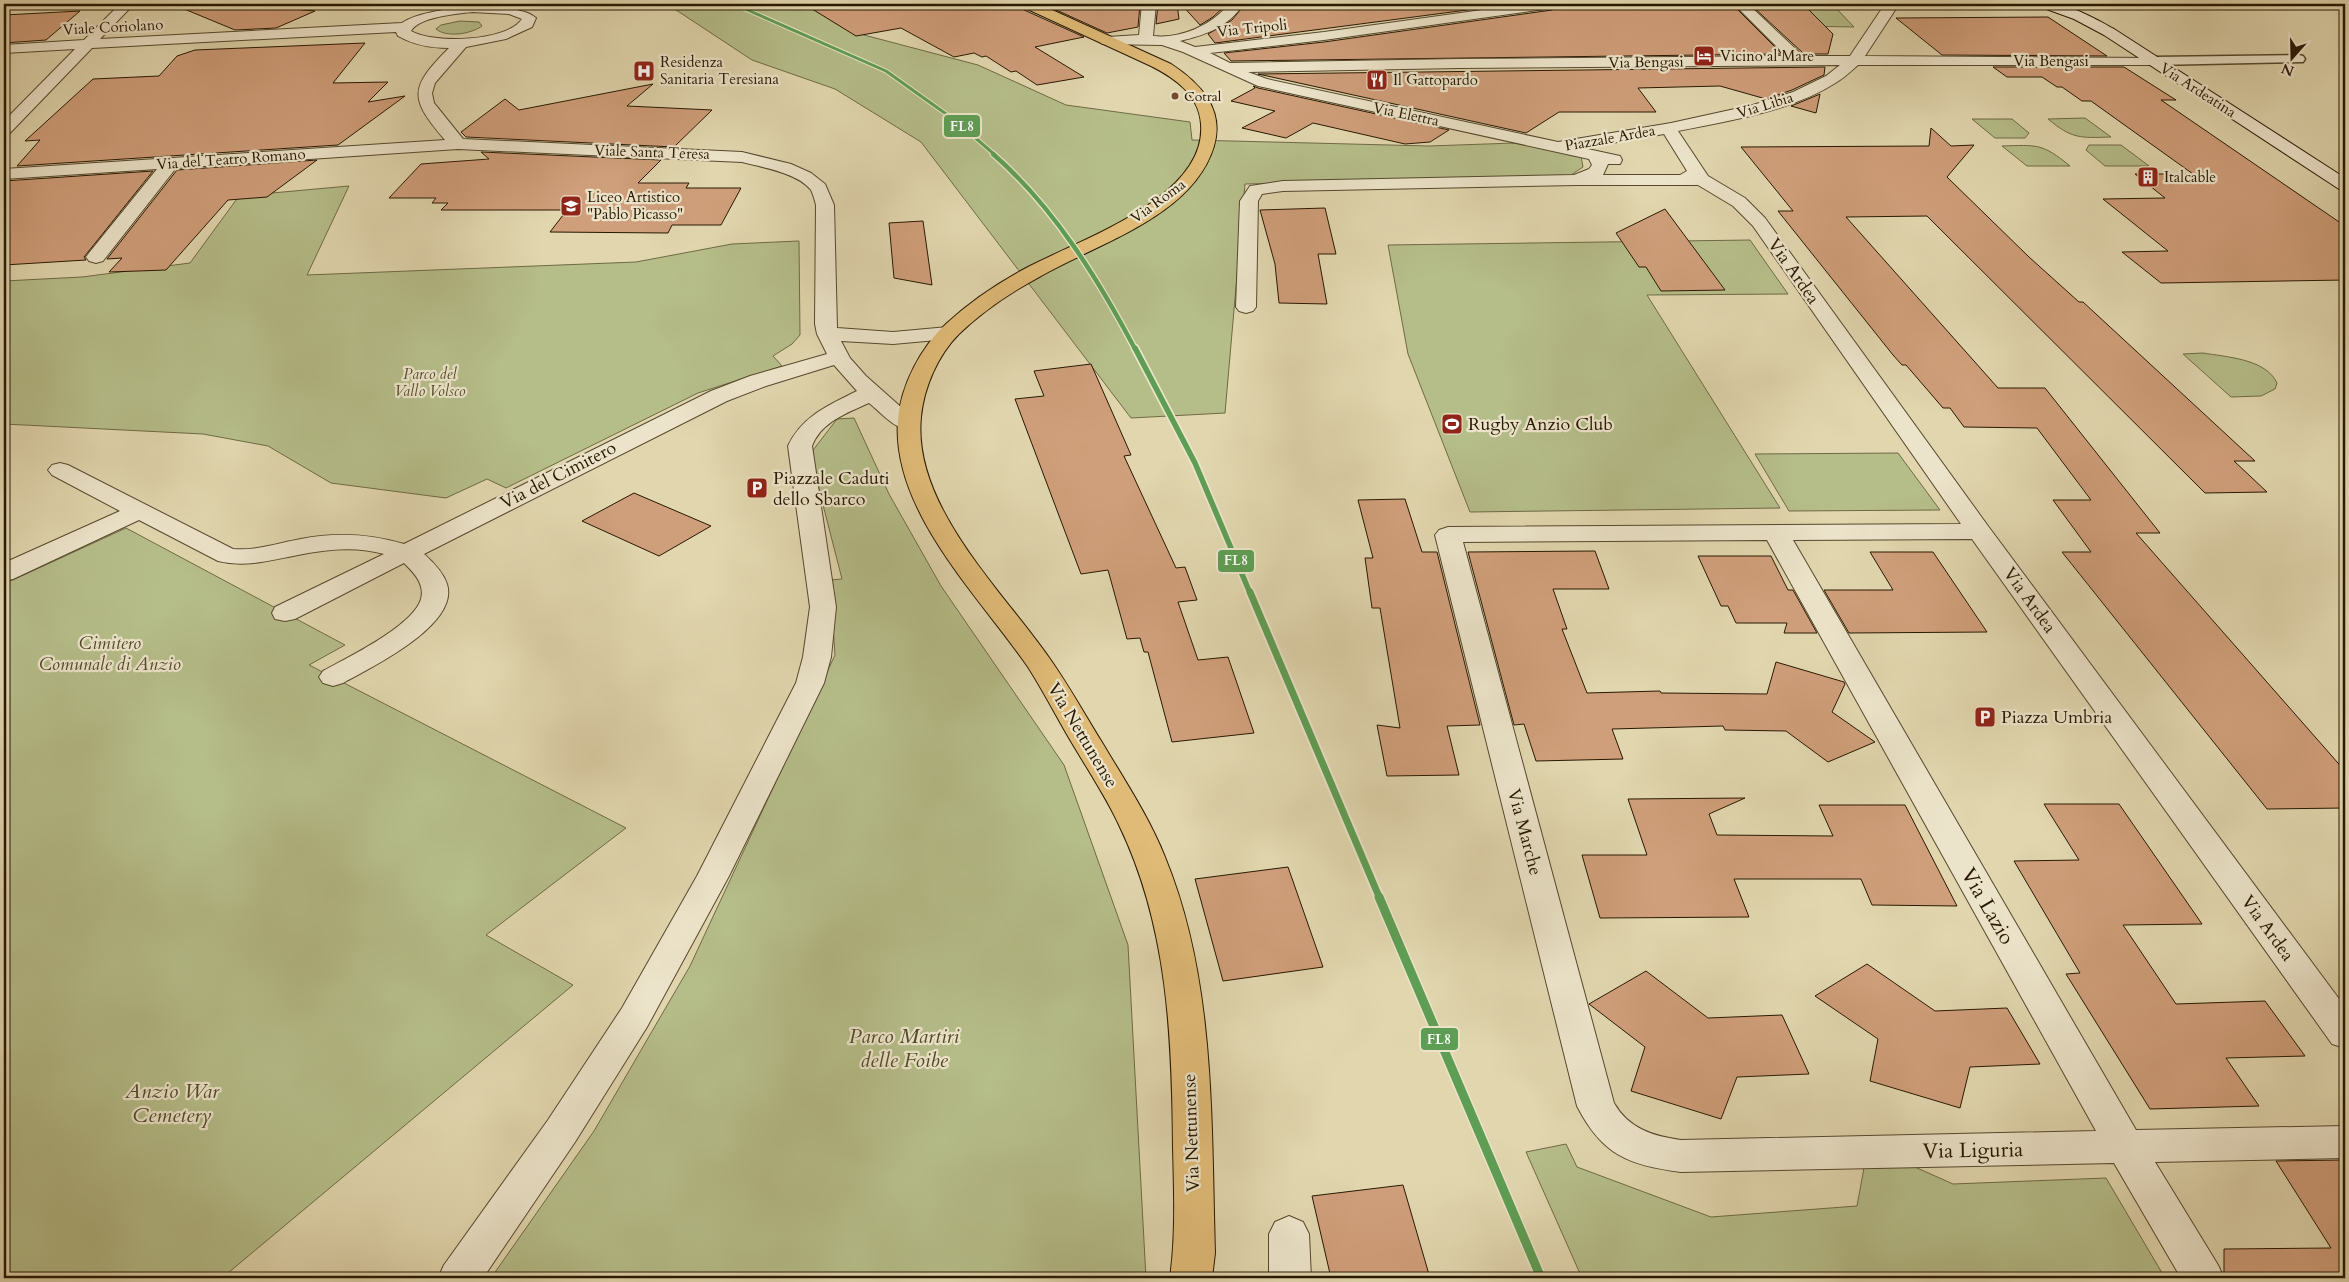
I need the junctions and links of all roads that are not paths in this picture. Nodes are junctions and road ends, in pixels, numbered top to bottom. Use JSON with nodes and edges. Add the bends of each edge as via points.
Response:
{"nodes":[{"id":1,"x":127,"y":4,"type":"edge"},
{"id":2,"x":1028,"y":4,"type":"edge"},
{"id":3,"x":1149,"y":4,"type":"edge"},
{"id":4,"x":1236,"y":4,"type":"edge"},
{"id":5,"x":1552,"y":4,"type":"edge"},
{"id":6,"x":1741,"y":4,"type":"edge"},
{"id":7,"x":1892,"y":4,"type":"edge"},
{"id":8,"x":2046,"y":4,"type":"edge"},
{"id":9,"x":475,"y":6,"type":"edge"},
{"id":10,"x":405,"y":27,"type":"junction"},
{"id":11,"x":1324,"y":36,"type":"junction"},
{"id":12,"x":1146,"y":39,"type":"junction"},
{"id":13,"x":1163,"y":41,"type":"junction"},
{"id":14,"x":1107,"y":42,"type":"junction"},
{"id":15,"x":462,"y":43,"type":"junction"},
{"id":16,"x":88,"y":44,"type":"junction"},
{"id":17,"x":4,"y":49,"type":"edge"},
{"id":18,"x":1194,"y":51,"type":"junction"},
{"id":19,"x":2299,"y":60,"type":"dead end"},
{"id":20,"x":1799,"y":61,"type":"junction"},
{"id":21,"x":1854,"y":61,"type":"junction"},
{"id":22,"x":2154,"y":61,"type":"junction"},
{"id":23,"x":1347,"y":65,"type":"junction"},
{"id":24,"x":1228,"y":68,"type":"junction"},
{"id":25,"x":1667,"y":127,"type":"junction"},
{"id":26,"x":4,"y":130,"type":"edge"},
{"id":27,"x":458,"y":144,"type":"junction"},
{"id":28,"x":1558,"y":147,"type":"junction"},
{"id":29,"x":1596,"y":156,"type":"junction"},
{"id":30,"x":171,"y":163,"type":"junction"},
{"id":31,"x":4,"y":174,"type":"edge"},
{"id":32,"x":1577,"y":180,"type":"junction"},
{"id":33,"x":1702,"y":180,"type":"junction"},
{"id":34,"x":2345,"y":185,"type":"edge"},
{"id":35,"x":96,"y":257,"type":"dead end"},
{"id":36,"x":1032,"y":273,"type":"joint"},
{"id":37,"x":1246,"y":307,"type":"dead end"},
{"id":38,"x":827,"y":334,"type":"junction"},
{"id":39,"x":948,"y":334,"type":"junction"},
{"id":40,"x":840,"y":358,"type":"junction"},
{"id":41,"x":872,"y":393,"type":"junction"},
{"id":42,"x":909,"y":424,"type":"junction"},
{"id":43,"x":60,"y":470,"type":"dead end"},
{"id":44,"x":139,"y":511,"type":"junction"},
{"id":45,"x":1979,"y":531,"type":"junction"},
{"id":46,"x":1776,"y":533,"type":"junction"},
{"id":47,"x":404,"y":553,"type":"junction"},
{"id":48,"x":4,"y":573,"type":"edge"},
{"id":49,"x":285,"y":613,"type":"dead end"},
{"id":50,"x":334,"y":677,"type":"dead end"},
{"id":51,"x":2345,"y":1034,"type":"edge"},
{"id":52,"x":1608,"y":1127,"type":"joint"},
{"id":53,"x":2345,"y":1142,"type":"edge"},
{"id":54,"x":2125,"y":1146,"type":"junction"},
{"id":55,"x":1289,"y":1234,"type":"dead end"},
{"id":56,"x":459,"y":1278,"type":"edge"},
{"id":57,"x":1191,"y":1278,"type":"edge"},
{"id":58,"x":1290,"y":1278,"type":"edge"},
{"id":59,"x":2203,"y":1278,"type":"edge"}],
"edges":[{"from":1,"to":16,"type":"street"},
{"from":2,"to":14,"type":"main road","name":"Via Roma"},
{"from":3,"to":12,"type":"street"},
{"from":4,"to":13,"type":"street","via":[[1223,20],[1211,27]]},
{"from":5,"to":11,"type":"street","name":"Via Tripoli"},
{"from":6,"to":20,"type":"street"},
{"from":7,"to":21,"type":"street","name":"Via Libia"},
{"from":8,"to":22,"type":"street","name":"Via Ardeatina","via":[[2098,26]]},
{"from":9,"to":10,"type":"street","via":[[438,13]]},
{"from":9,"to":15,"type":"street","via":[[522,13],[529,18],[527,24],[504,36]]},
{"from":10,"to":15,"type":"street","via":[[403,33],[422,42]]},
{"from":10,"to":16,"type":"street","name":"Viale Coriolano"},
{"from":11,"to":18,"type":"street","name":"Via Tripoli"},
{"from":11,"to":23,"type":"street"},
{"from":12,"to":13,"type":"street"},
{"from":12,"to":14,"type":"street"},
{"from":13,"to":18,"type":"street","name":"Via Elettra"},
{"from":14,"to":36,"type":"main road","name":"Via Roma","via":[[1144,55],[1182,78],[1208,112],[1207,147],[1192,176],[1176,192],[1130,222]]},
{"from":15,"to":27,"type":"street","via":[[430,76],[424,98],[431,114]]},
{"from":16,"to":17,"type":"street","name":"Viale Coriolano"},
{"from":16,"to":26,"type":"street"},
{"from":18,"to":24,"type":"street","name":"Via Elettra"},
{"from":19,"to":22,"type":"lane"},
{"from":20,"to":21,"type":"street","name":"Via Bengasi"},
{"from":20,"to":23,"type":"street","name":"Via Bengasi"},
{"from":21,"to":22,"type":"street","name":"Via Bengasi"},
{"from":21,"to":25,"type":"street","name":"Via Libia","via":[[1827,81],[1789,98],[1738,113]]},
{"from":22,"to":34,"type":"street","name":"Via Ardeatina"},
{"from":23,"to":24,"type":"street","name":"Via Bengasi"},
{"from":24,"to":28,"type":"street","name":"Via Elettra","via":[[1254,80]]},
{"from":25,"to":28,"type":"street","name":"Piazzale Ardea"},
{"from":25,"to":33,"type":"street","name":"Piazzale Ardea"},
{"from":27,"to":30,"type":"street","name":"Via del Teatro Romano"},
{"from":27,"to":38,"type":"street","name":"Viale Santa Teresa","via":[[721,155],[794,171],[814,183],[825,201]]},
{"from":28,"to":29,"type":"street","name":"Piazzale Ardea"},
{"from":29,"to":32,"type":"street","name":"Piazzale Ardea","via":[[1600,165],[1596,172]]},
{"from":29,"to":33,"type":"street","name":"Piazzale Ardea"},
{"from":30,"to":31,"type":"street","name":"Via del Teatro Romano"},
{"from":30,"to":35,"type":"street"},
{"from":32,"to":33,"type":"street"},
{"from":32,"to":37,"type":"street","via":[[1283,186],[1256,190],[1249,202]]},
{"from":33,"to":45,"type":"street","name":"Via Ardea","via":[[1738,202],[1759,222]]},
{"from":36,"to":39,"type":"main road","name":"Via Nettunense","via":[[979,307]]},
{"from":38,"to":39,"type":"street","via":[[893,338]]},
{"from":38,"to":40,"type":"street","name":"Viale Santa Teresa"},
{"from":39,"to":42,"type":"main road","name":"Via Nettunense","via":[[923,374]]},
{"from":40,"to":41,"type":"street","name":"Viale Santa Teresa"},
{"from":40,"to":47,"type":"street","name":"Via del Cimitero","via":[[758,381],[720,396]]},
{"from":41,"to":42,"type":"street","name":"Viale Santa Teresa"},
{"from":41,"to":56,"type":"street","via":[[815,424],[805,434],[800,446],[823,607],[820,647],[810,683],[679,940],[586,1094]]},
{"from":42,"to":57,"type":"main road","name":"Via Nettunense","via":[[916,475],[931,509],[978,581],[1038,661],[1115,788],[1146,850],[1170,915],[1182,974],[1188,1046],[1194,1253]]},
{"from":43,"to":44,"type":"street"},
{"from":44,"to":47,"type":"street","via":[[219,554],[233,557],[257,557],[338,542],[379,545]]},
{"from":44,"to":48,"type":"street"},
{"from":45,"to":46,"type":"street"},
{"from":45,"to":51,"type":"street","name":"Via Ardea"},
{"from":46,"to":52,"type":"street","name":"Via Marche","via":[[1448,535],[1596,1106]]},
{"from":46,"to":54,"type":"street","name":"Via Lazio"},
{"from":47,"to":49,"type":"street","name":"Via del Cimitero"},
{"from":47,"to":50,"type":"street","via":[[422,566],[432,580],[435,594],[429,610],[402,636]]},
{"from":52,"to":54,"type":"street","name":"Via Liguria","via":[[1644,1149],[1681,1156]]},
{"from":53,"to":54,"type":"street","name":"Via Liguria"},
{"from":54,"to":59,"type":"street","name":"Via Lazio"},
{"from":55,"to":58,"type":"street"}]}
